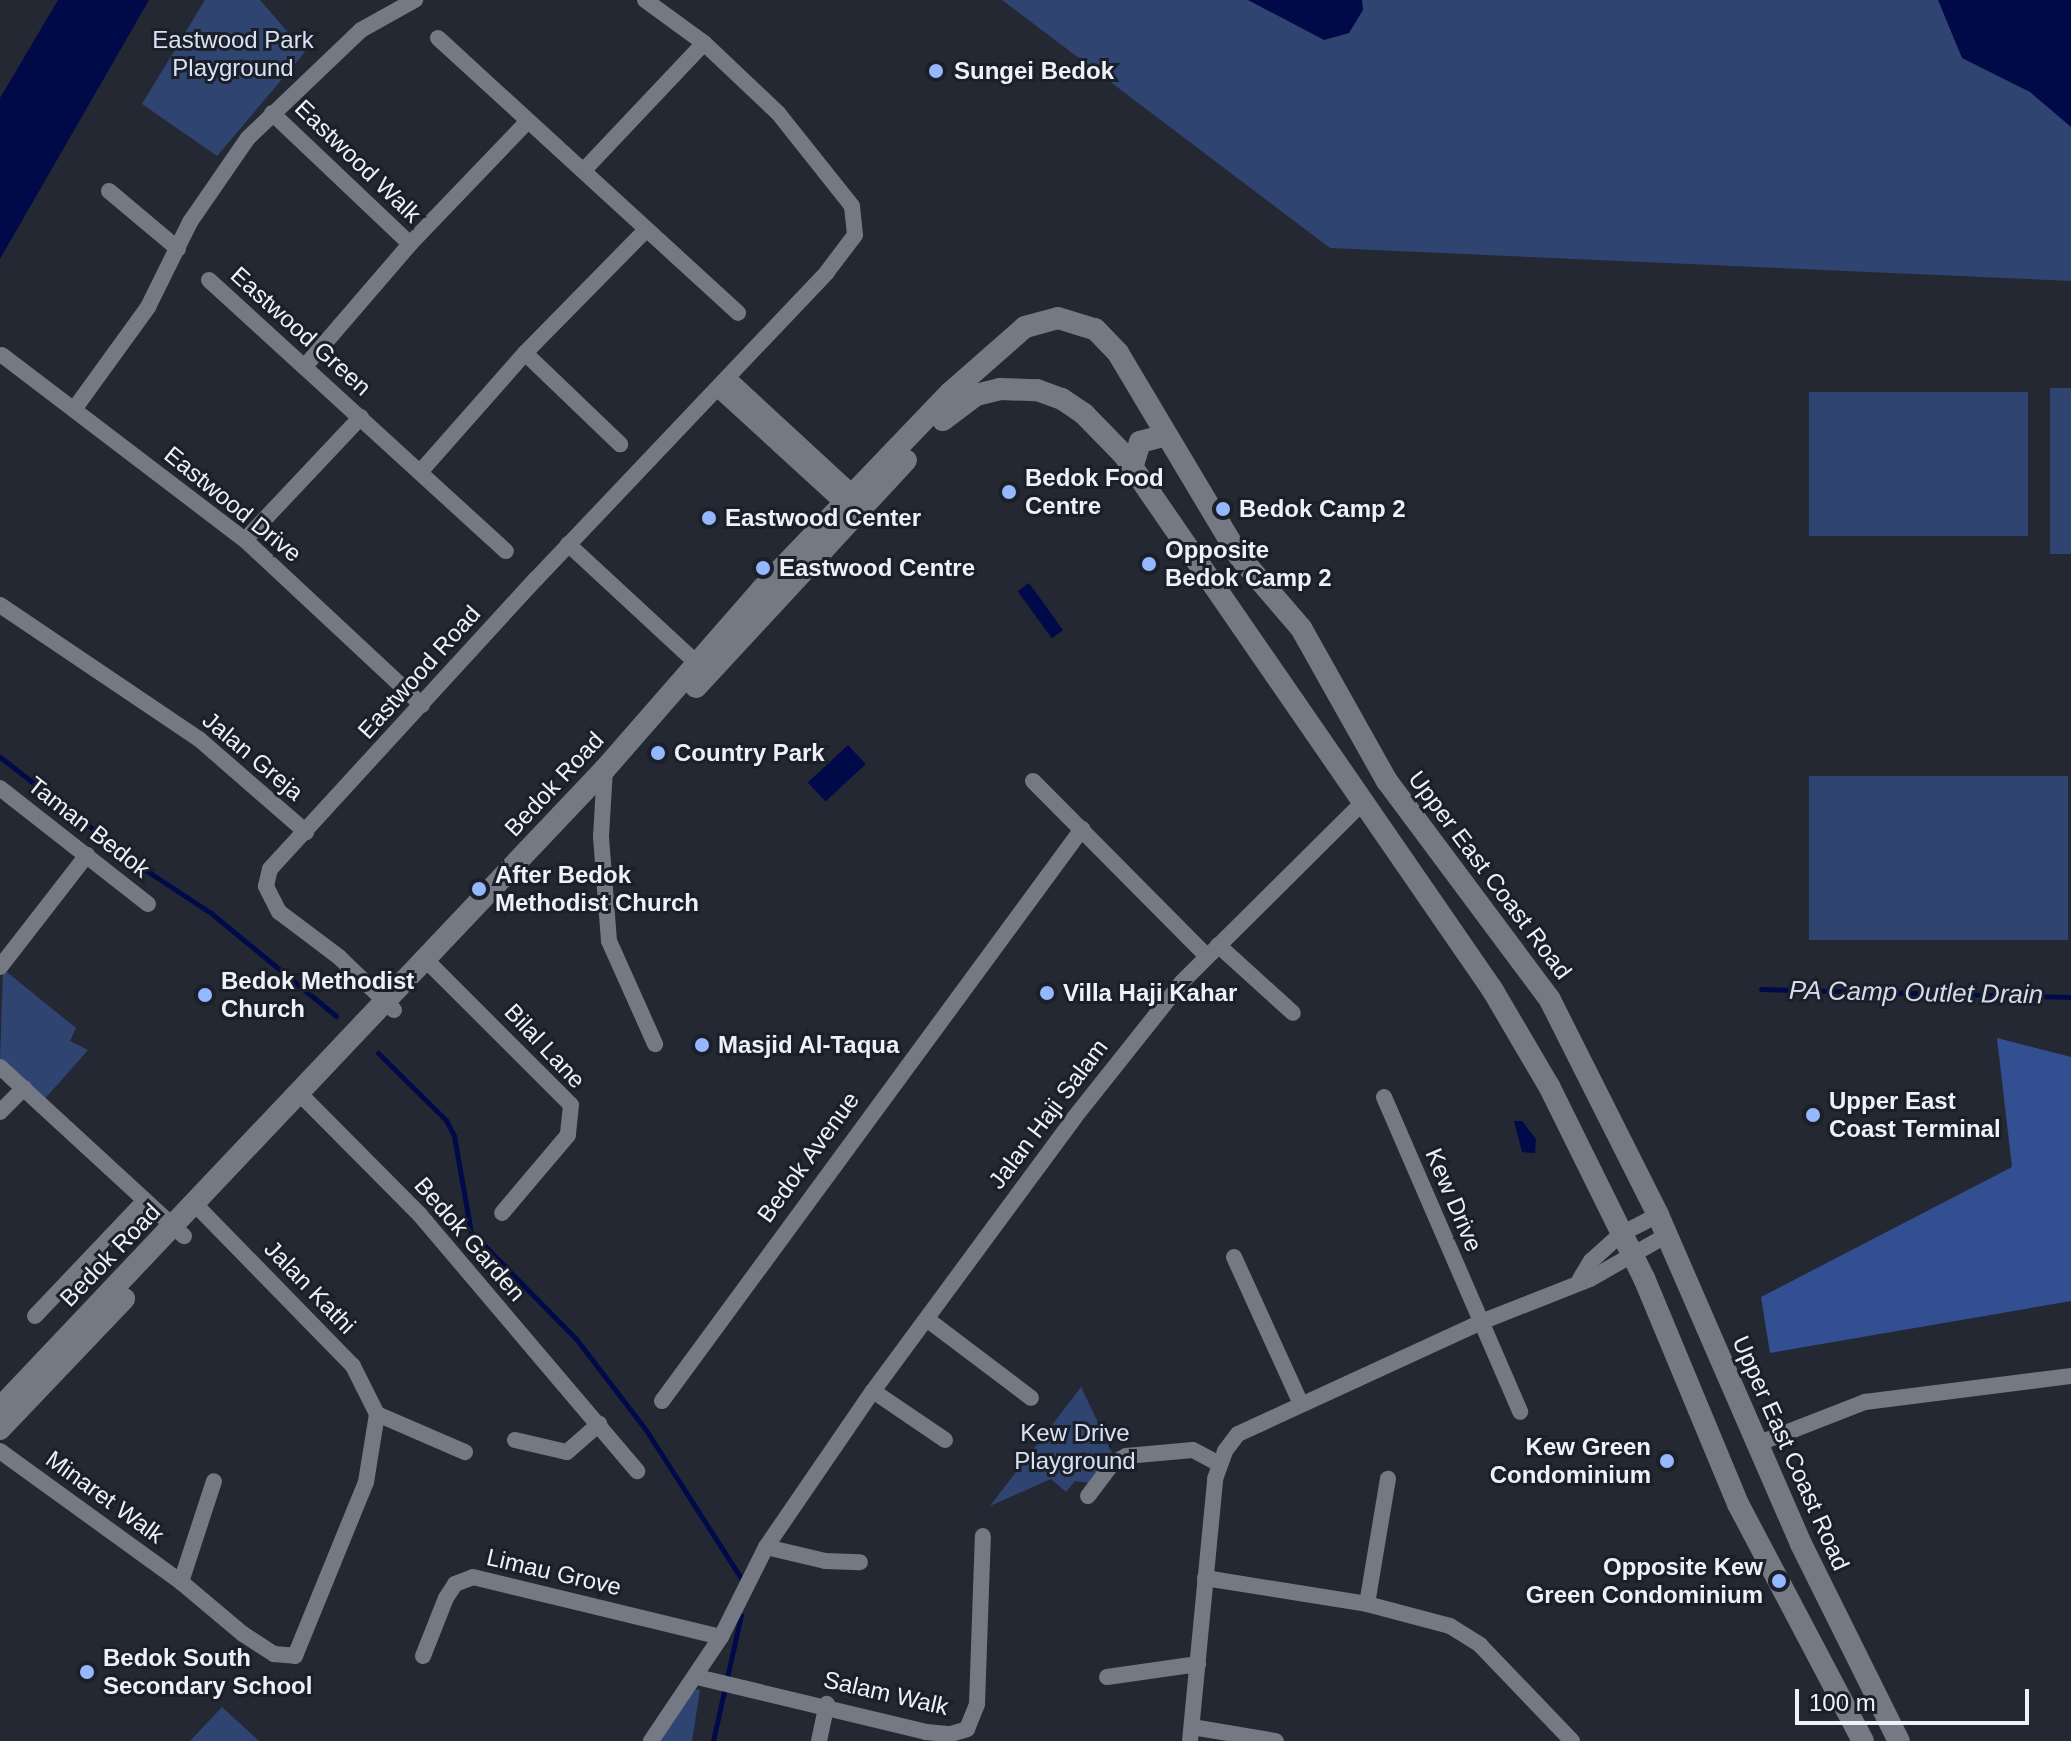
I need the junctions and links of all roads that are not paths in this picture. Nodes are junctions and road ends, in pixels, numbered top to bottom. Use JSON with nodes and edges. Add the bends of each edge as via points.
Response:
{"nodes":[{"id":1,"x":415,"y":0,"type":"edge"},
{"id":2,"x":645,"y":0,"type":"edge"},
{"id":3,"x":392,"y":4,"type":"edge"},
{"id":4,"x":438,"y":38,"type":"dead end"},
{"id":5,"x":704,"y":43,"type":"junction"},
{"id":6,"x":272,"y":113,"type":"junction"},
{"id":7,"x":527,"y":122,"type":"junction"},
{"id":8,"x":585,"y":169,"type":"junction"},
{"id":9,"x":109,"y":191,"type":"dead end"},
{"id":10,"x":646,"y":230,"type":"junction"},
{"id":11,"x":410,"y":244,"type":"junction"},
{"id":12,"x":178,"y":249,"type":"junction"},
{"id":13,"x":209,"y":280,"type":"dead end"},
{"id":14,"x":738,"y":313,"type":"dead end"},
{"id":15,"x":1058,"y":318,"type":"joint"},
{"id":16,"x":525,"y":353,"type":"junction"},
{"id":17,"x":2,"y":355,"type":"dead end"},
{"id":18,"x":306,"y":365,"type":"junction"},
{"id":19,"x":723,"y":384,"type":"junction"},
{"id":20,"x":75,"y":408,"type":"junction"},
{"id":21,"x":361,"y":417,"type":"junction"},
{"id":22,"x":1166,"y":435,"type":"junction"},
{"id":23,"x":620,"y":444,"type":"dead end"},
{"id":24,"x":1132,"y":468,"type":"junction"},
{"id":25,"x":421,"y":471,"type":"junction"},
{"id":26,"x":855,"y":504,"type":"junction"},
{"id":27,"x":245,"y":540,"type":"junction"},
{"id":28,"x":568,"y":544,"type":"junction"},
{"id":29,"x":506,"y":551,"type":"dead end"},
{"id":30,"x":0,"y":605,"type":"edge"},
{"id":31,"x":703,"y":668,"type":"junction"},
{"id":32,"x":422,"y":705,"type":"junction"},
{"id":33,"x":604,"y":779,"type":"junction"},
{"id":34,"x":1033,"y":781,"type":"dead end"},
{"id":35,"x":0,"y":788,"type":"edge"},
{"id":36,"x":1361,"y":804,"type":"junction"},
{"id":37,"x":1082,"y":829,"type":"junction"},
{"id":38,"x":306,"y":832,"type":"junction"},
{"id":39,"x":87,"y":855,"type":"junction"},
{"id":40,"x":148,"y":904,"type":"dead end"},
{"id":41,"x":1212,"y":950,"type":"junction"},
{"id":42,"x":430,"y":964,"type":"junction"},
{"id":43,"x":0,"y":967,"type":"edge"},
{"id":44,"x":389,"y":1006,"type":"junction"},
{"id":45,"x":1293,"y":1013,"type":"dead end"},
{"id":46,"x":655,"y":1044,"type":"dead end"},
{"id":47,"x":0,"y":1067,"type":"edge"},
{"id":48,"x":24,"y":1088,"type":"junction"},
{"id":49,"x":303,"y":1097,"type":"junction"},
{"id":50,"x":1384,"y":1097,"type":"dead end"},
{"id":51,"x":0,"y":1112,"type":"edge"},
{"id":52,"x":144,"y":1201,"type":"junction"},
{"id":53,"x":199,"y":1208,"type":"junction"},
{"id":54,"x":502,"y":1213,"type":"dead end"},
{"id":55,"x":1663,"y":1225,"type":"junction"},
{"id":56,"x":178,"y":1232,"type":"junction"},
{"id":57,"x":1621,"y":1234,"type":"junction"},
{"id":58,"x":1632,"y":1256,"type":"junction"},
{"id":59,"x":1234,"y":1257,"type":"dead end"},
{"id":60,"x":1580,"y":1279,"type":"junction"},
{"id":61,"x":35,"y":1316,"type":"dead end"},
{"id":62,"x":928,"y":1320,"type":"junction"},
{"id":63,"x":1481,"y":1322,"type":"junction"},
{"id":64,"x":2071,"y":1376,"type":"edge"},
{"id":65,"x":873,"y":1391,"type":"junction"},
{"id":66,"x":1031,"y":1398,"type":"dead end"},
{"id":67,"x":662,"y":1401,"type":"dead end"},
{"id":68,"x":1300,"y":1402,"type":"junction"},
{"id":69,"x":5,"y":1405,"type":"edge"},
{"id":70,"x":1520,"y":1412,"type":"dead end"},
{"id":71,"x":377,"y":1414,"type":"junction"},
{"id":72,"x":599,"y":1424,"type":"junction"},
{"id":73,"x":0,"y":1429,"type":"edge"},
{"id":74,"x":515,"y":1440,"type":"dead end"},
{"id":75,"x":945,"y":1440,"type":"dead end"},
{"id":76,"x":1757,"y":1444,"type":"junction"},
{"id":77,"x":0,"y":1451,"type":"edge"},
{"id":78,"x":465,"y":1452,"type":"dead end"},
{"id":79,"x":1219,"y":1464,"type":"junction"},
{"id":80,"x":637,"y":1471,"type":"dead end"},
{"id":81,"x":1388,"y":1479,"type":"dead end"},
{"id":82,"x":214,"y":1481,"type":"dead end"},
{"id":83,"x":1088,"y":1496,"type":"dead end"},
{"id":84,"x":983,"y":1536,"type":"dead end"},
{"id":85,"x":766,"y":1547,"type":"junction"},
{"id":86,"x":860,"y":1562,"type":"dead end"},
{"id":87,"x":1205,"y":1578,"type":"junction"},
{"id":88,"x":181,"y":1582,"type":"junction"},
{"id":89,"x":1367,"y":1604,"type":"junction"},
{"id":90,"x":721,"y":1637,"type":"junction"},
{"id":91,"x":423,"y":1656,"type":"dead end"},
{"id":92,"x":1198,"y":1664,"type":"junction"},
{"id":93,"x":697,"y":1677,"type":"junction"},
{"id":94,"x":1107,"y":1677,"type":"dead end"},
{"id":95,"x":827,"y":1704,"type":"junction"},
{"id":96,"x":1191,"y":1734,"type":"edge"},
{"id":97,"x":651,"y":1741,"type":"edge"},
{"id":98,"x":819,"y":1741,"type":"edge"},
{"id":99,"x":1276,"y":1741,"type":"edge"},
{"id":100,"x":1572,"y":1741,"type":"edge"},
{"id":101,"x":1863,"y":1741,"type":"edge"},
{"id":102,"x":1899,"y":1741,"type":"edge"}],
"edges":[{"from":1,"to":3,"type":"street"},
{"from":2,"to":5,"type":"street","name":"Eastwood Road"},
{"from":3,"to":6,"type":"street"},
{"from":4,"to":7,"type":"street"},
{"from":5,"to":8,"type":"street"},
{"from":5,"to":19,"type":"street","name":"Eastwood Road","via":[[787,123],[852,206],[857,226],[842,255]]},
{"from":6,"to":11,"type":"street","name":"Eastwood Walk"},
{"from":6,"to":12,"type":"street","via":[[211,187]]},
{"from":7,"to":8,"type":"street"},
{"from":7,"to":11,"type":"street","name":"Eastwood Walk"},
{"from":8,"to":10,"type":"street"},
{"from":9,"to":12,"type":"street"},
{"from":10,"to":14,"type":"street"},
{"from":10,"to":16,"type":"street"},
{"from":11,"to":18,"type":"street","name":"Eastwood Walk"},
{"from":12,"to":20,"type":"street","via":[[148,307]]},
{"from":13,"to":18,"type":"street","name":"Eastwood Green"},
{"from":15,"to":22,"type":"main road","name":"Upper East Coast Road","via":[[1095,329],[1108,340]]},
{"from":15,"to":26,"type":"main road","name":"Bedok Road","via":[[1025,327],[992,352]]},
{"from":16,"to":23,"type":"street"},
{"from":16,"to":25,"type":"street"},
{"from":17,"to":20,"type":"street","name":"Eastwood Drive"},
{"from":18,"to":21,"type":"street","name":"Eastwood Green"},
{"from":19,"to":26,"type":"street"},
{"from":19,"to":28,"type":"street","name":"Eastwood Road"},
{"from":20,"to":27,"type":"street","name":"Eastwood Drive"},
{"from":21,"to":25,"type":"street","name":"Eastwood Green"},
{"from":21,"to":27,"type":"street","name":"Eastwood Green"},
{"from":22,"to":24,"type":"main road","via":[[1140,442]]},
{"from":22,"to":55,"type":"main road","name":"Upper East Coast Road","via":[[1239,556],[1301,628],[1387,781],[1550,1000]]},
{"from":24,"to":26,"type":"main road","name":"Bedok Road","via":[[1084,414],[1062,399],[1017,388],[989,391],[956,405]]},
{"from":24,"to":36,"type":"main road"},
{"from":25,"to":29,"type":"street","name":"Eastwood Green"},
{"from":26,"to":31,"type":"main road","name":"Bedok Road"},
{"from":27,"to":32,"type":"street","name":"Eastwood Drive"},
{"from":28,"to":31,"type":"street"},
{"from":28,"to":32,"type":"street","name":"Eastwood Road"},
{"from":30,"to":38,"type":"street","name":"Jalan Greja","via":[[199,739]]},
{"from":31,"to":33,"type":"main road","name":"Bedok Road"},
{"from":32,"to":38,"type":"street","name":"Eastwood Road"},
{"from":33,"to":42,"type":"main road","name":"Bedok Road"},
{"from":33,"to":46,"type":"street","via":[[601,837],[609,941]]},
{"from":34,"to":37,"type":"street"},
{"from":35,"to":39,"type":"street","name":"Taman Bedok"},
{"from":36,"to":41,"type":"street","name":"Jalan Haji Salam"},
{"from":36,"to":57,"type":"main road","via":[[1492,989],[1549,1086]]},
{"from":37,"to":41,"type":"street"},
{"from":37,"to":67,"type":"street","name":"Bedok Avenue"},
{"from":38,"to":44,"type":"street","name":"Jalan Greja","via":[[270,869],[268,894],[284,917],[339,957]]},
{"from":39,"to":40,"type":"street","name":"Taman Bedok"},
{"from":39,"to":43,"type":"street"},
{"from":41,"to":45,"type":"street"},
{"from":41,"to":62,"type":"street","name":"Jalan Haji Salam","via":[[1074,1118]]},
{"from":42,"to":44,"type":"main road","name":"Bedok Road"},
{"from":42,"to":54,"type":"street","name":"Bilal Lane","via":[[571,1105],[568,1135]]},
{"from":44,"to":49,"type":"main road","name":"Bedok Road"},
{"from":47,"to":48,"type":"street"},
{"from":48,"to":51,"type":"street"},
{"from":48,"to":52,"type":"street"},
{"from":49,"to":53,"type":"main road","name":"Bedok Road"},
{"from":49,"to":72,"type":"street","name":"Bedok Garden","via":[[420,1215]]},
{"from":50,"to":63,"type":"street","name":"Kew Drive"},
{"from":52,"to":56,"type":"street"},
{"from":52,"to":61,"type":"street"},
{"from":53,"to":56,"type":"main road","name":"Bedok Road"},
{"from":53,"to":71,"type":"street","name":"Jalan Kathi","via":[[353,1366]]},
{"from":55,"to":57,"type":"street"},
{"from":55,"to":58,"type":"street"},
{"from":55,"to":76,"type":"main road","name":"Upper East Coast Road"},
{"from":56,"to":69,"type":"main road","name":"Bedok Road","via":[[48,1384]]},
{"from":57,"to":58,"type":"main road"},
{"from":57,"to":60,"type":"street"},
{"from":58,"to":60,"type":"street"},
{"from":58,"to":101,"type":"main road","via":[[1681,1363],[1722,1472]]},
{"from":59,"to":68,"type":"street"},
{"from":60,"to":63,"type":"street"},
{"from":62,"to":65,"type":"street","name":"Jalan Haji Salam"},
{"from":62,"to":66,"type":"street"},
{"from":63,"to":68,"type":"street"},
{"from":63,"to":70,"type":"street","name":"Kew Drive"},
{"from":64,"to":76,"type":"street","via":[[1865,1402]]},
{"from":65,"to":75,"type":"street"},
{"from":65,"to":85,"type":"street","name":"Jalan Haji Salam"},
{"from":68,"to":79,"type":"street","via":[[1238,1434]]},
{"from":69,"to":73,"type":"main road","name":"Bedok Road"},
{"from":71,"to":78,"type":"street"},
{"from":71,"to":88,"type":"street","name":"Minaret Walk","via":[[366,1482],[295,1656],[270,1651]]},
{"from":72,"to":74,"type":"street","via":[[567,1452]]},
{"from":72,"to":80,"type":"street","name":"Bedok Garden"},
{"from":76,"to":102,"type":"main road","name":"Upper East Coast Road"},
{"from":77,"to":88,"type":"street","name":"Minaret Walk"},
{"from":79,"to":83,"type":"street","via":[[1193,1450],[1126,1456],[1113,1463]]},
{"from":79,"to":87,"type":"street"},
{"from":81,"to":89,"type":"street"},
{"from":82,"to":88,"type":"street","name":"Minaret Walk"},
{"from":84,"to":95,"type":"street","name":"Salam Walk","via":[[977,1704],[967,1729],[926,1732]]},
{"from":85,"to":86,"type":"street","via":[[825,1561]]},
{"from":85,"to":90,"type":"street","name":"Jalan Haji Salam"},
{"from":87,"to":89,"type":"street"},
{"from":87,"to":92,"type":"street"},
{"from":89,"to":100,"type":"street","via":[[1431,1619],[1466,1635]]},
{"from":90,"to":91,"type":"street","name":"Limau Grove","via":[[473,1577],[455,1584],[446,1598]]},
{"from":90,"to":93,"type":"street","name":"Jalan Haji Salam"},
{"from":92,"to":94,"type":"street"},
{"from":92,"to":96,"type":"street"},
{"from":93,"to":95,"type":"street","name":"Salam Walk"},
{"from":93,"to":97,"type":"street","name":"Jalan Haji Salam"},
{"from":95,"to":98,"type":"street"},
{"from":96,"to":99,"type":"street"}]}
